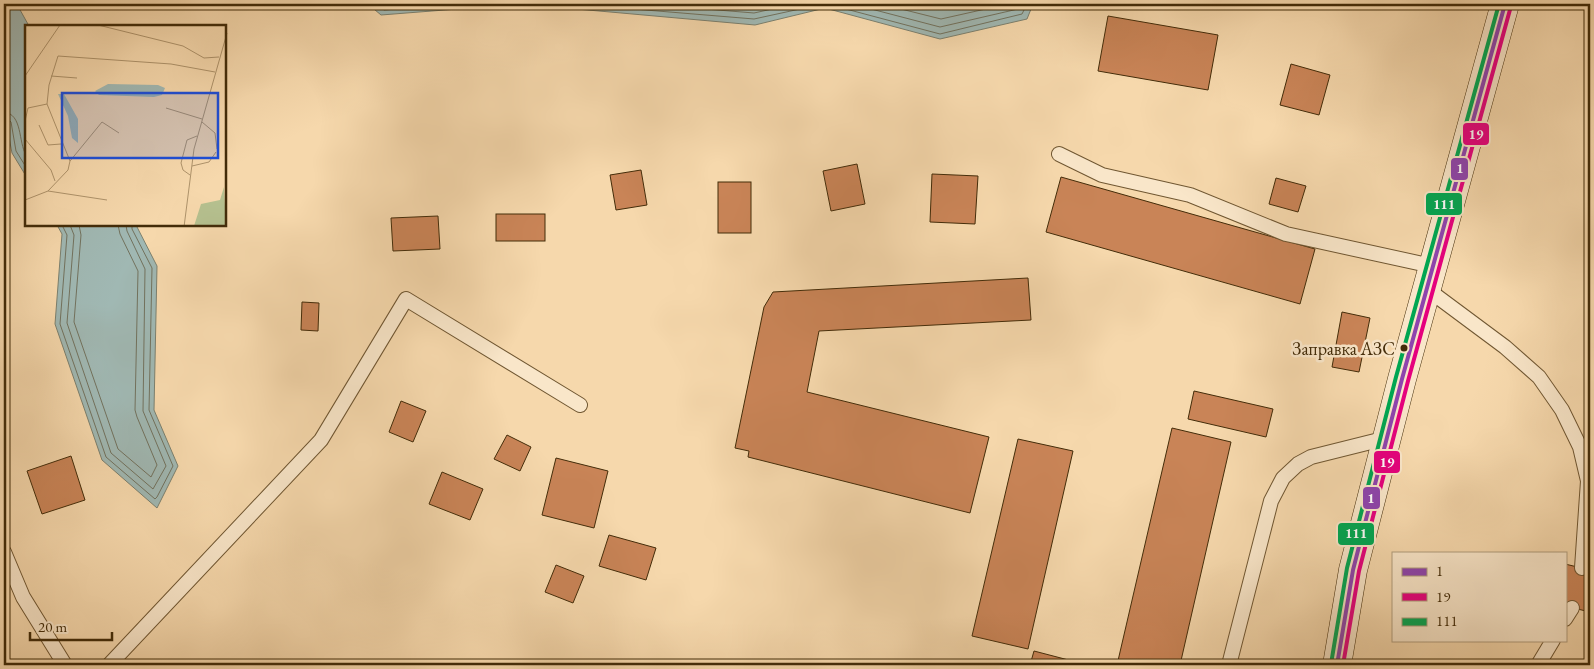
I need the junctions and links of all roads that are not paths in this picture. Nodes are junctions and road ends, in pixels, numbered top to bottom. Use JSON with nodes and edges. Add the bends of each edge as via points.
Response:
{"nodes":[{"id":1,"x":1505,"y":4,"type":"edge"},
{"id":2,"x":1059,"y":154,"type":"dead end"},
{"id":3,"x":1430,"y":278,"type":"junction"},
{"id":4,"x":580,"y":405,"type":"dead end"},
{"id":5,"x":1387,"y":438,"type":"junction"},
{"id":6,"x":4,"y":552,"type":"edge"},
{"id":7,"x":1582,"y":568,"type":"dead end"},
{"id":8,"x":1552,"y":642,"type":"edge"},
{"id":9,"x":65,"y":665,"type":"edge"},
{"id":10,"x":109,"y":665,"type":"edge"},
{"id":11,"x":1228,"y":665,"type":"edge"},
{"id":12,"x":1337,"y":665,"type":"edge"},
{"id":13,"x":1538,"y":665,"type":"edge"}],
"edges":[{"from":1,"to":3,"type":"main road"},
{"from":2,"to":3,"type":"lane","via":[[1102,175],[1190,195],[1286,234]]},
{"from":3,"to":5,"type":"main road"},
{"from":3,"to":7,"type":"lane","via":[[1538,377],[1562,410],[1580,447],[1588,481]]},
{"from":4,"to":10,"type":"lane","via":[[406,299],[321,440]]},
{"from":5,"to":11,"type":"lane","via":[[1311,457],[1283,478],[1270,501]]},
{"from":5,"to":12,"type":"main road","via":[[1353,570]]},
{"from":6,"to":9,"type":"lane","via":[[23,597]]},
{"from":8,"to":13,"type":"lane"}]}
